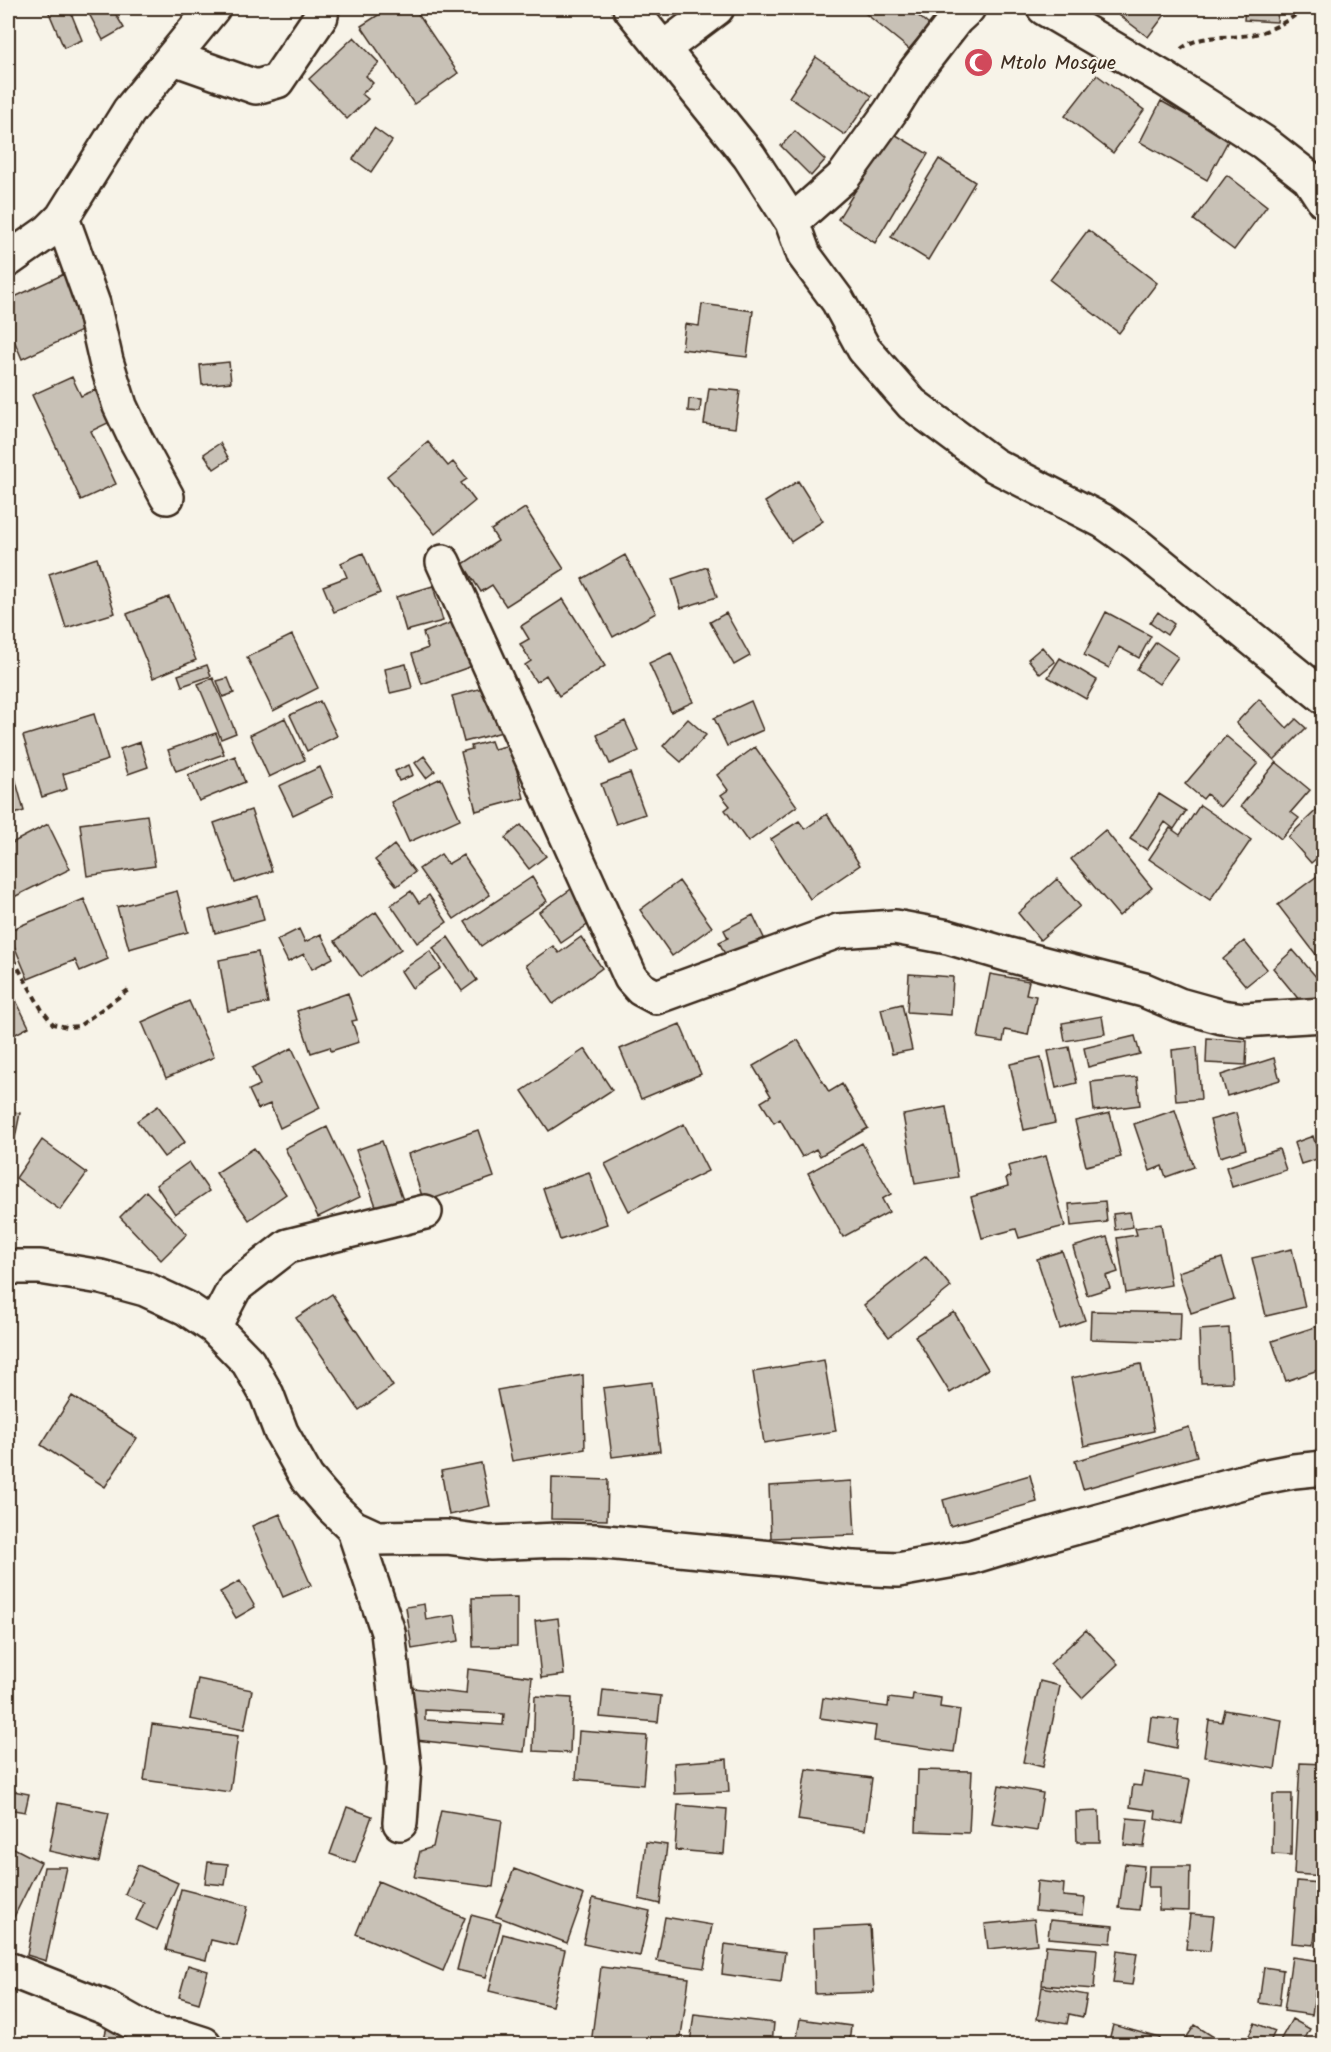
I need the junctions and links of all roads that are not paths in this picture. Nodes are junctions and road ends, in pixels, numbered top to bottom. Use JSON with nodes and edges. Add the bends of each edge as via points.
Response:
{"nodes":[{"id":1,"x":213,"y":8,"type":"edge"},
{"id":2,"x":322,"y":8,"type":"edge"},
{"id":3,"x":630,"y":8,"type":"edge"},
{"id":4,"x":717,"y":8,"type":"edge"},
{"id":5,"x":968,"y":8,"type":"edge"},
{"id":6,"x":1044,"y":8,"type":"edge"},
{"id":7,"x":664,"y":48,"type":"junction"},
{"id":8,"x":174,"y":58,"type":"junction"},
{"id":9,"x":1323,"y":201,"type":"edge"},
{"id":10,"x":62,"y":218,"type":"junction"},
{"id":11,"x":792,"y":222,"type":"junction"},
{"id":12,"x":8,"y":260,"type":"edge"},
{"id":13,"x":167,"y":497,"type":"dead end"},
{"id":14,"x":443,"y":562,"type":"dead end"},
{"id":15,"x":1323,"y":697,"type":"edge"},
{"id":16,"x":1323,"y":1016,"type":"edge"},
{"id":17,"x":425,"y":1212,"type":"dead end"},
{"id":18,"x":8,"y":1267,"type":"edge"},
{"id":19,"x":214,"y":1327,"type":"junction"},
{"id":20,"x":1323,"y":1467,"type":"edge"},
{"id":21,"x":353,"y":1527,"type":"junction"},
{"id":22,"x":400,"y":1823,"type":"dead end"},
{"id":23,"x":8,"y":1969,"type":"edge"},
{"id":24,"x":204,"y":2044,"type":"edge"}],
"edges":[{"from":1,"to":8,"type":"street"},
{"from":2,"to":8,"type":"street","via":[[321,16],[277,81],[256,87]]},
{"from":3,"to":7,"type":"street"},
{"from":4,"to":7,"type":"street"},
{"from":5,"to":11,"type":"street","via":[[915,72],[844,176]]},
{"from":6,"to":9,"type":"street","via":[[1263,142],[1309,178]]},
{"from":7,"to":11,"type":"street","via":[[749,156]]},
{"from":8,"to":10,"type":"street","via":[[129,111]]},
{"from":10,"to":12,"type":"street"},
{"from":10,"to":13,"type":"street","via":[[93,304],[120,406]]},
{"from":11,"to":15,"type":"street","via":[[804,255],[837,301],[864,349],[912,404],[994,465],[1103,521],[1137,545]]},
{"from":14,"to":16,"type":"street","via":[[632,978],[641,989],[656,997],[838,931],[895,927],[948,937],[1144,990],[1222,1017],[1244,1020]]},
{"from":17,"to":19,"type":"street","via":[[288,1246],[235,1287]]},
{"from":18,"to":19,"type":"street","via":[[40,1267],[145,1289],[186,1308]]},
{"from":19,"to":21,"type":"street","via":[[248,1362],[307,1478]]},
{"from":20,"to":21,"type":"street","via":[[1257,1479],[971,1557],[898,1569],[853,1568],[596,1541],[490,1543],[447,1537],[377,1538]]},
{"from":21,"to":22,"type":"street","via":[[388,1632],[404,1768]]},
{"from":23,"to":24,"type":"street","via":[[107,2008],[148,2031]]}]}
